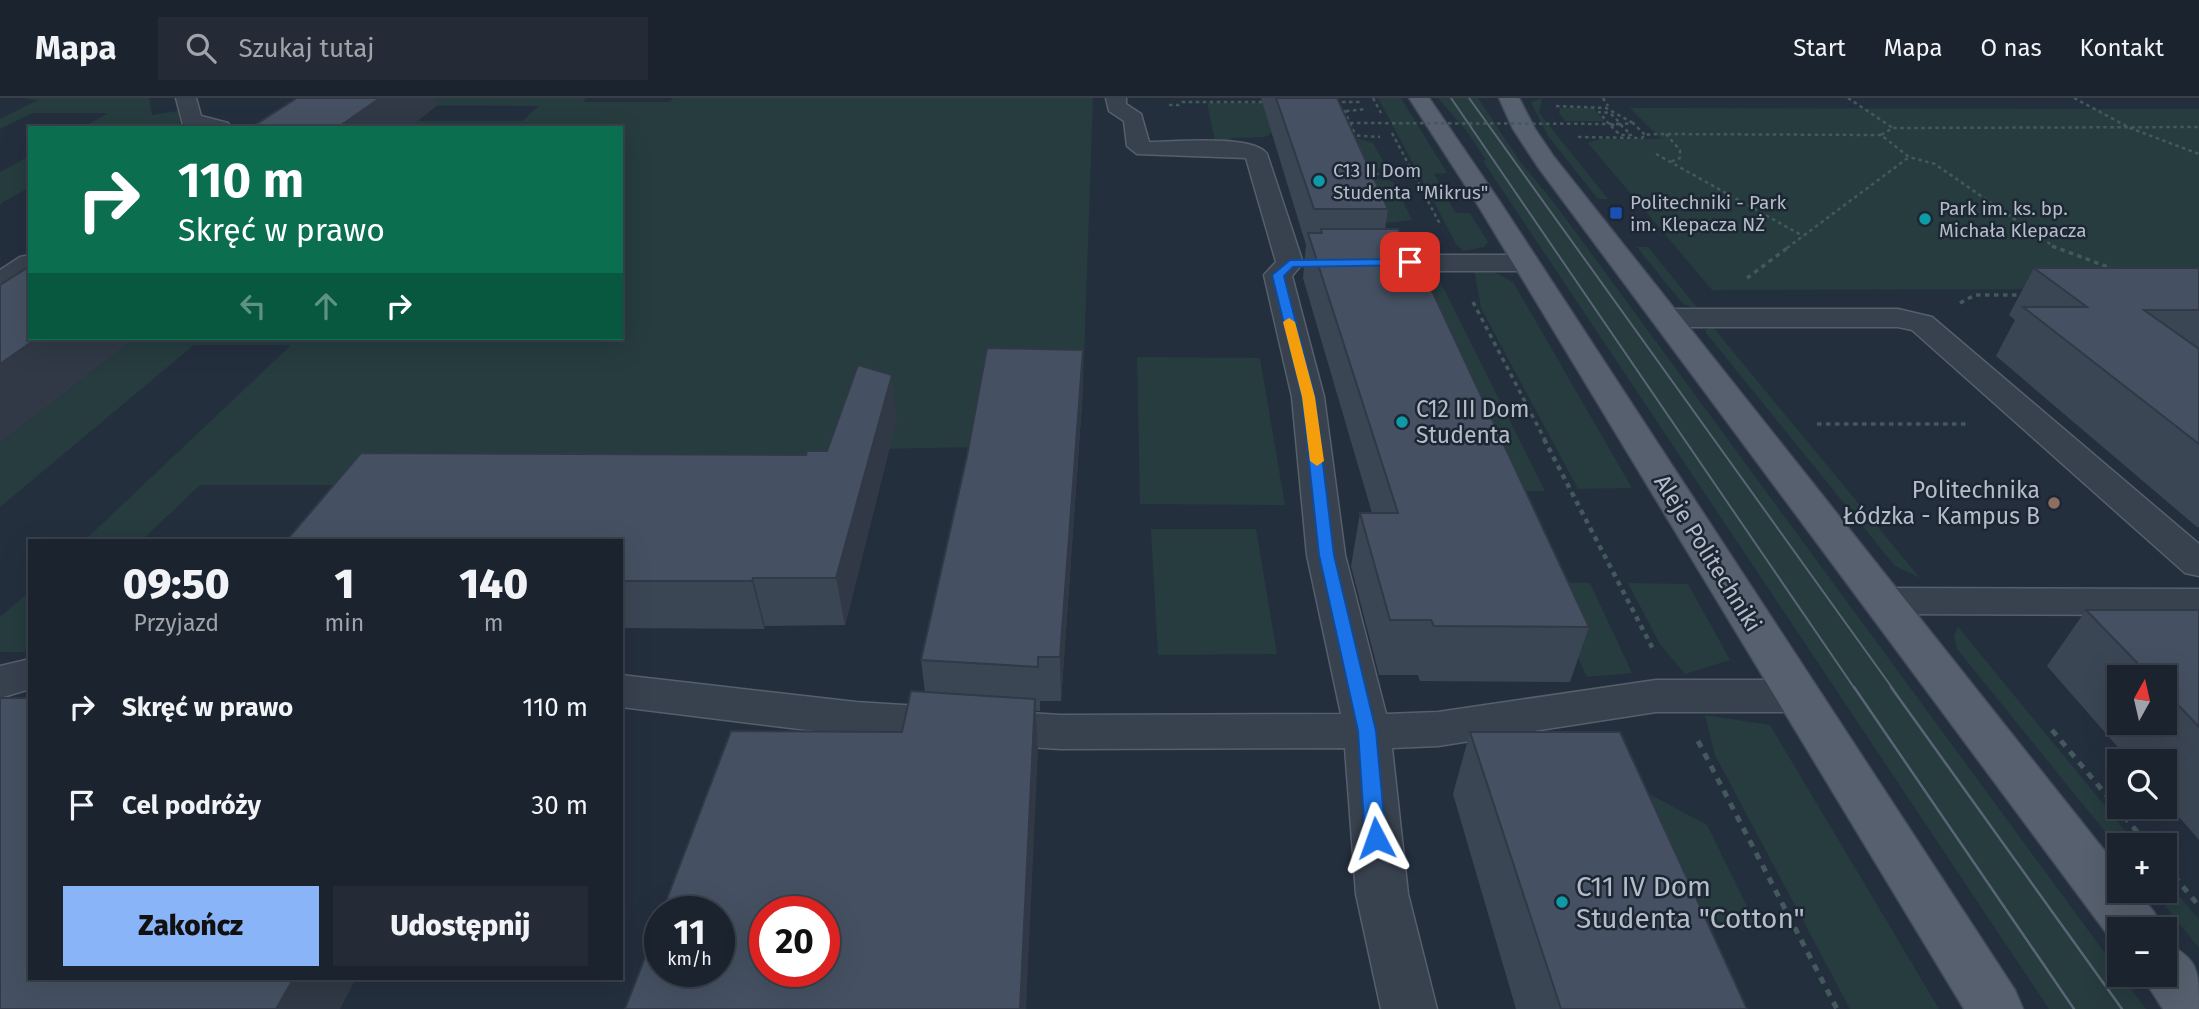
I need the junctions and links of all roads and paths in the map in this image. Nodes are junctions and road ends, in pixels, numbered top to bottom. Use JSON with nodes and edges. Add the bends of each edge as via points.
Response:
{"nodes":[{"id":1,"x":186,"y":98,"type":"edge"},
{"id":2,"x":1373,"y":98,"type":"edge"},
{"id":3,"x":1419,"y":98,"type":"edge"},
{"id":4,"x":1509,"y":98,"type":"edge"},
{"id":5,"x":1603,"y":98,"type":"edge"},
{"id":6,"x":1848,"y":98,"type":"edge"},
{"id":7,"x":2074,"y":98,"type":"edge"},
{"id":8,"x":1116,"y":101,"type":"edge"},
{"id":9,"x":1273,"y":102,"type":"dead end"},
{"id":10,"x":1324,"y":102,"type":"edge"},
{"id":11,"x":1362,"y":102,"type":"dead end"},
{"id":12,"x":1556,"y":106,"type":"dead end"},
{"id":13,"x":1609,"y":107,"type":"junction"},
{"id":14,"x":1366,"y":109,"type":"dead end"},
{"id":15,"x":1344,"y":110,"type":"junction"},
{"id":16,"x":1333,"y":113,"type":"edge"},
{"id":17,"x":1350,"y":123,"type":"junction"},
{"id":18,"x":1620,"y":123,"type":"junction"},
{"id":19,"x":1633,"y":123,"type":"junction"},
{"id":20,"x":1609,"y":124,"type":"junction"},
{"id":21,"x":213,"y":126,"type":"edge"},
{"id":22,"x":2199,"y":127,"type":"edge"},
{"id":23,"x":1893,"y":128,"type":"junction"},
{"id":24,"x":2130,"y":128,"type":"junction"},
{"id":25,"x":1355,"y":134,"type":"junction"},
{"id":26,"x":1666,"y":134,"type":"junction"},
{"id":27,"x":1347,"y":135,"type":"edge"},
{"id":28,"x":1645,"y":135,"type":"junction"},
{"id":29,"x":1881,"y":135,"type":"junction"},
{"id":30,"x":1380,"y":137,"type":"dead end"},
{"id":31,"x":1574,"y":137,"type":"dead end"},
{"id":32,"x":1656,"y":155,"type":"dead end"},
{"id":33,"x":2199,"y":155,"type":"edge"},
{"id":34,"x":1909,"y":157,"type":"junction"},
{"id":35,"x":1669,"y":162,"type":"junction"},
{"id":36,"x":1366,"y":174,"type":"edge"},
{"id":37,"x":1399,"y":174,"type":"dead end"},
{"id":38,"x":1803,"y":236,"type":"junction"},
{"id":39,"x":1315,"y":263,"type":"junction"},
{"id":40,"x":1463,"y":263,"type":"junction"},
{"id":41,"x":1526,"y":263,"type":"junction"},
{"id":42,"x":28,"y":264,"type":"edge"},
{"id":43,"x":2122,"y":272,"type":"edge"},
{"id":44,"x":0,"y":282,"type":"edge"},
{"id":45,"x":1741,"y":283,"type":"dead end"},
{"id":46,"x":2028,"y":295,"type":"dead end"},
{"id":47,"x":1666,"y":318,"type":"junction"},
{"id":48,"x":1922,"y":323,"type":"junction"},
{"id":49,"x":1817,"y":424,"type":"dead end"},
{"id":50,"x":2040,"y":424,"type":"junction"},
{"id":51,"x":2199,"y":564,"type":"edge"},
{"id":52,"x":1882,"y":601,"type":"junction"},
{"id":53,"x":2199,"y":602,"type":"edge"},
{"id":54,"x":28,"y":675,"type":"edge"},
{"id":55,"x":0,"y":682,"type":"edge"},
{"id":56,"x":623,"y":691,"type":"edge"},
{"id":57,"x":1679,"y":696,"type":"junction"},
{"id":58,"x":1798,"y":696,"type":"junction"},
{"id":59,"x":1367,"y":731,"type":"junction"},
{"id":60,"x":2177,"y":879,"type":"edge"},
{"id":61,"x":2199,"y":906,"type":"edge"},
{"id":62,"x":2126,"y":917,"type":"edge"},
{"id":63,"x":2177,"y":984,"type":"edge"},
{"id":64,"x":1409,"y":1009,"type":"edge"},
{"id":65,"x":1837,"y":1009,"type":"edge"},
{"id":66,"x":1995,"y":1009,"type":"edge"},
{"id":67,"x":2196,"y":1009,"type":"edge"}],
"edges":[{"from":1,"to":21,"type":"lane","via":[[191,120]]},
{"from":2,"to":40,"type":"path"},
{"from":3,"to":41,"type":"main road","name":"Aleje Politechniki"},
{"from":4,"to":47,"type":"main road","via":[[1546,162]]},
{"from":5,"to":13,"type":"path"},
{"from":6,"to":23,"type":"path"},
{"from":7,"to":24,"type":"path"},
{"from":8,"to":9,"type":"path"},
{"from":8,"to":39,"type":"lane","via":[[1134,118],[1138,146],[1144,149],[1228,148],[1256,154]]},
{"from":10,"to":11,"type":"path"},
{"from":12,"to":13,"type":"path"},
{"from":13,"to":19,"type":"path"},
{"from":14,"to":15,"type":"path"},
{"from":15,"to":16,"type":"path"},
{"from":15,"to":17,"type":"path"},
{"from":17,"to":20,"type":"path","bridge":true},
{"from":17,"to":25,"type":"path"},
{"from":18,"to":19,"type":"path"},
{"from":18,"to":20,"type":"path","via":[[1610,113],[1599,112]]},
{"from":18,"to":20,"type":"path","via":[[1611,125],[1620,135],[1630,135],[1620,124]]},
{"from":19,"to":28,"type":"path"},
{"from":22,"to":24,"type":"path"},
{"from":23,"to":24,"type":"path"},
{"from":23,"to":29,"type":"path"},
{"from":24,"to":33,"type":"path"},
{"from":25,"to":27,"type":"path"},
{"from":25,"to":30,"type":"path"},
{"from":26,"to":28,"type":"path"},
{"from":26,"to":29,"type":"path"},
{"from":26,"to":35,"type":"path","via":[[1680,150],[1680,158]]},
{"from":28,"to":31,"type":"path"},
{"from":29,"to":34,"type":"path"},
{"from":32,"to":35,"type":"path"},
{"from":34,"to":38,"type":"path"},
{"from":34,"to":43,"type":"path","via":[[1935,164],[2051,246]]},
{"from":35,"to":38,"type":"path"},
{"from":36,"to":37,"type":"path"},
{"from":38,"to":45,"type":"path"},
{"from":39,"to":40,"type":"lane"},
{"from":39,"to":59,"type":"lane","via":[[1278,275],[1308,397],[1326,555]]},
{"from":40,"to":41,"type":"lane"},
{"from":40,"to":57,"type":"path","via":[[1474,307]]},
{"from":41,"to":58,"type":"main road","name":"Aleje Politechniki"},
{"from":42,"to":44,"type":"lane"},
{"from":46,"to":48,"type":"path","via":[[1975,295]]},
{"from":47,"to":48,"type":"lane","via":[[1898,318]]},
{"from":47,"to":52,"type":"main road"},
{"from":48,"to":50,"type":"lane"},
{"from":49,"to":50,"type":"path"},
{"from":50,"to":51,"type":"lane"},
{"from":52,"to":53,"type":"lane"},
{"from":52,"to":62,"type":"main road"},
{"from":54,"to":55,"type":"lane"},
{"from":56,"to":59,"type":"lane","via":[[856,719],[1061,732]]},
{"from":57,"to":58,"type":"lane"},
{"from":57,"to":59,"type":"lane","via":[[1644,697],[1438,729]]},
{"from":57,"to":65,"type":"path","via":[[1704,754]]},
{"from":58,"to":66,"type":"main road","name":"Aleje Politechniki"},
{"from":59,"to":64,"type":"lane","via":[[1381,894]]},
{"from":60,"to":61,"type":"path"},
{"from":63,"to":67,"type":"main road"}]}
